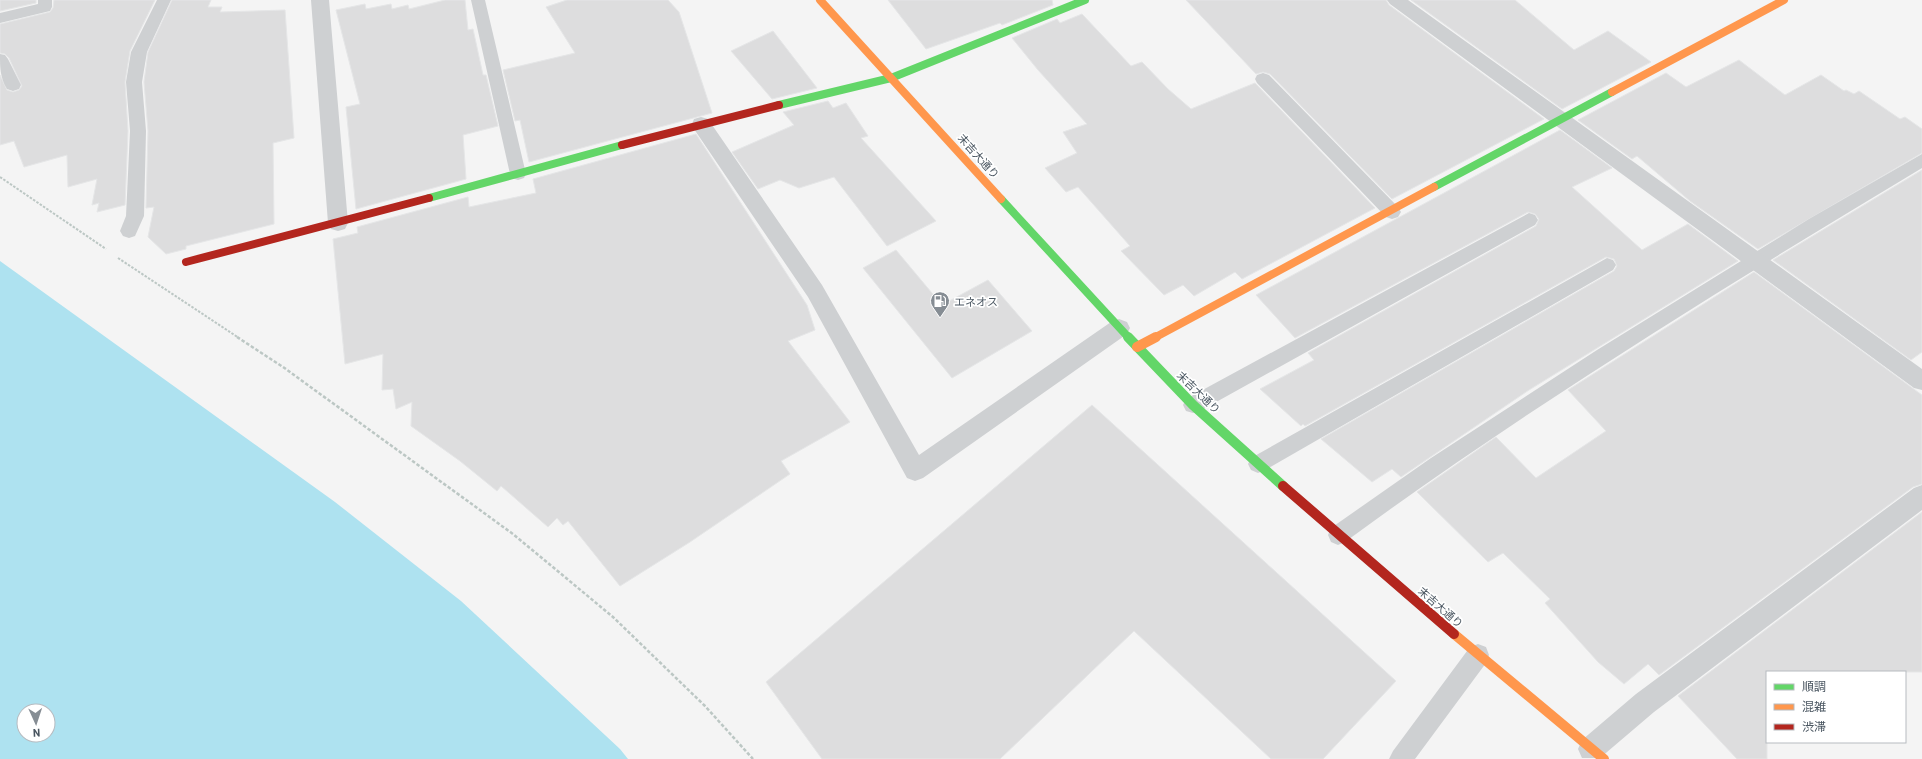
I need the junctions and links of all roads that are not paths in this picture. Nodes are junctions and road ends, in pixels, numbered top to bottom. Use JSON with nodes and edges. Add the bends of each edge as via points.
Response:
{"nodes":[{"id":1,"x":45,"y":0,"type":"edge"},
{"id":2,"x":164,"y":0,"type":"edge"},
{"id":3,"x":320,"y":0,"type":"edge"},
{"id":4,"x":478,"y":0,"type":"edge"},
{"id":5,"x":820,"y":0,"type":"edge"},
{"id":6,"x":1085,"y":0,"type":"edge"},
{"id":7,"x":1396,"y":0,"type":"edge"},
{"id":8,"x":1784,"y":0,"type":"edge"},
{"id":9,"x":0,"y":18,"type":"edge"},
{"id":10,"x":0,"y":59,"type":"edge"},
{"id":11,"x":891,"y":78,"type":"junction"},
{"id":12,"x":1263,"y":79,"type":"dead end"},
{"id":13,"x":13,"y":85,"type":"dead end"},
{"id":14,"x":1560,"y":119,"type":"junction"},
{"id":15,"x":701,"y":124,"type":"junction"},
{"id":16,"x":1922,"y":160,"type":"edge"},
{"id":17,"x":518,"y":174,"type":"junction"},
{"id":18,"x":1392,"y":212,"type":"junction"},
{"id":19,"x":1529,"y":220,"type":"dead end"},
{"id":20,"x":338,"y":224,"type":"junction"},
{"id":21,"x":129,"y":231,"type":"dead end"},
{"id":22,"x":1755,"y":259,"type":"junction"},
{"id":23,"x":186,"y":262,"type":"dead end"},
{"id":24,"x":1607,"y":265,"type":"dead end"},
{"id":25,"x":1119,"y":328,"type":"junction"},
{"id":26,"x":1137,"y":347,"type":"junction"},
{"id":27,"x":1922,"y":381,"type":"edge"},
{"id":28,"x":1193,"y":405,"type":"junction"},
{"id":29,"x":1258,"y":464,"type":"junction"},
{"id":30,"x":1922,"y":496,"type":"edge"},
{"id":31,"x":1338,"y":535,"type":"junction"},
{"id":32,"x":1478,"y":655,"type":"junction"},
{"id":33,"x":1597,"y":754,"type":"edge"},
{"id":34,"x":1401,"y":759,"type":"edge"}],
"edges":[{"from":1,"to":9,"type":"lane","via":[[45,7]]},
{"from":2,"to":21,"type":"lane","via":[[139,52],[134,82],[138,131],[135,216]]},
{"from":3,"to":20,"type":"street"},
{"from":4,"to":17,"type":"lane"},
{"from":5,"to":11,"type":"street","name":"末吉大通り"},
{"from":6,"to":11,"type":"street"},
{"from":7,"to":14,"type":"street"},
{"from":8,"to":14,"type":"street"},
{"from":10,"to":13,"type":"lane"},
{"from":11,"to":15,"type":"street"},
{"from":11,"to":25,"type":"street","name":"末吉大通り"},
{"from":12,"to":18,"type":"lane"},
{"from":14,"to":18,"type":"street"},
{"from":14,"to":22,"type":"street"},
{"from":15,"to":17,"type":"street"},
{"from":15,"to":25,"type":"street","via":[[815,292],[915,471]]},
{"from":16,"to":22,"type":"lane"},
{"from":17,"to":20,"type":"street"},
{"from":18,"to":26,"type":"street"},
{"from":19,"to":28,"type":"lane"},
{"from":20,"to":23,"type":"street"},
{"from":22,"to":27,"type":"street"},
{"from":22,"to":31,"type":"lane","via":[[1552,389]]},
{"from":24,"to":29,"type":"lane"},
{"from":25,"to":26,"type":"street","name":"末吉大通り"},
{"from":26,"to":28,"type":"street","name":"末吉大通り"},
{"from":28,"to":29,"type":"street","name":"末吉大通り"},
{"from":29,"to":31,"type":"street","name":"末吉大通り"},
{"from":30,"to":33,"type":"street","via":[[1645,703]]},
{"from":31,"to":32,"type":"street","name":"末吉大通り"},
{"from":32,"to":33,"type":"street","name":"末吉大通り"},
{"from":32,"to":34,"type":"lane"}]}
